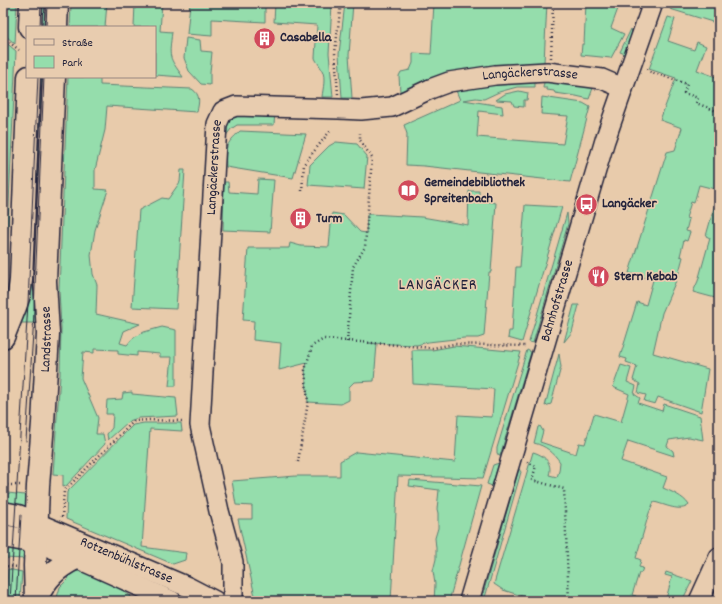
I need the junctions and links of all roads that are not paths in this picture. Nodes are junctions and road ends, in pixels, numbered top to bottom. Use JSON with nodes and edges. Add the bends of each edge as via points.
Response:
{"nodes":[{"id":1,"x":31,"y":3,"type":"edge"},
{"id":2,"x":57,"y":3,"type":"edge"},
{"id":3,"x":653,"y":3,"type":"edge"},
{"id":4,"x":30,"y":26,"type":"edge"},
{"id":5,"x":56,"y":26,"type":"edge"},
{"id":6,"x":29,"y":78,"type":"edge"},
{"id":7,"x":54,"y":78,"type":"edge"},
{"id":8,"x":623,"y":88,"type":"junction"},
{"id":9,"x":3,"y":337,"type":"edge"},
{"id":10,"x":219,"y":511,"type":"junction"},
{"id":11,"x":3,"y":513,"type":"edge"},
{"id":12,"x":36,"y":532,"type":"junction"},
{"id":13,"x":3,"y":536,"type":"edge"},
{"id":14,"x":719,"y":557,"type":"edge"},
{"id":15,"x":76,"y":558,"type":"junction"},
{"id":16,"x":36,"y":600,"type":"edge"},
{"id":17,"x":172,"y":601,"type":"edge"},
{"id":18,"x":215,"y":601,"type":"edge"},
{"id":19,"x":218,"y":601,"type":"edge"},
{"id":20,"x":233,"y":601,"type":"edge"},
{"id":21,"x":469,"y":601,"type":"edge"},
{"id":22,"x":700,"y":601,"type":"edge"}],
"edges":[{"from":1,"to":4,"type":"main road"},
{"from":2,"to":5,"type":"main road"},
{"from":3,"to":8,"type":"street","name":"Bahnhofstrasse"},
{"from":6,"to":9,"type":"main road","name":"Landstrasse","via":[[21,280],[19,295]]},
{"from":7,"to":12,"type":"main road","name":"Landstrasse","via":[[45,281],[48,334]]},
{"from":8,"to":10,"type":"street","name":"Langäckerstrasse","via":[[602,79],[551,72],[495,75],[449,82],[392,107],[362,110],[236,106],[223,111],[216,124],[200,425]]},
{"from":8,"to":21,"type":"street","name":"Bahnhofstrasse","via":[[573,246]]},
{"from":10,"to":19,"type":"street","name":"Langäckerstrasse","via":[[221,561]]},
{"from":10,"to":20,"type":"street","name":"Langäckerstrasse","via":[[233,562]]},
{"from":11,"to":12,"type":"main road","via":[[18,516]]},
{"from":12,"to":13,"type":"main road"},
{"from":12,"to":15,"type":"street","name":"Rotzenbühlstrasse"},
{"from":12,"to":16,"type":"main road","name":"Landstrasse"},
{"from":12,"to":18,"type":"street","name":"Rotzenbühlstrasse","via":[[188,587]]},
{"from":14,"to":22,"type":"street"},
{"from":15,"to":16,"type":"main road","via":[[48,577]]},
{"from":15,"to":17,"type":"street","name":"Rotzenbühlstrasse"}]}
